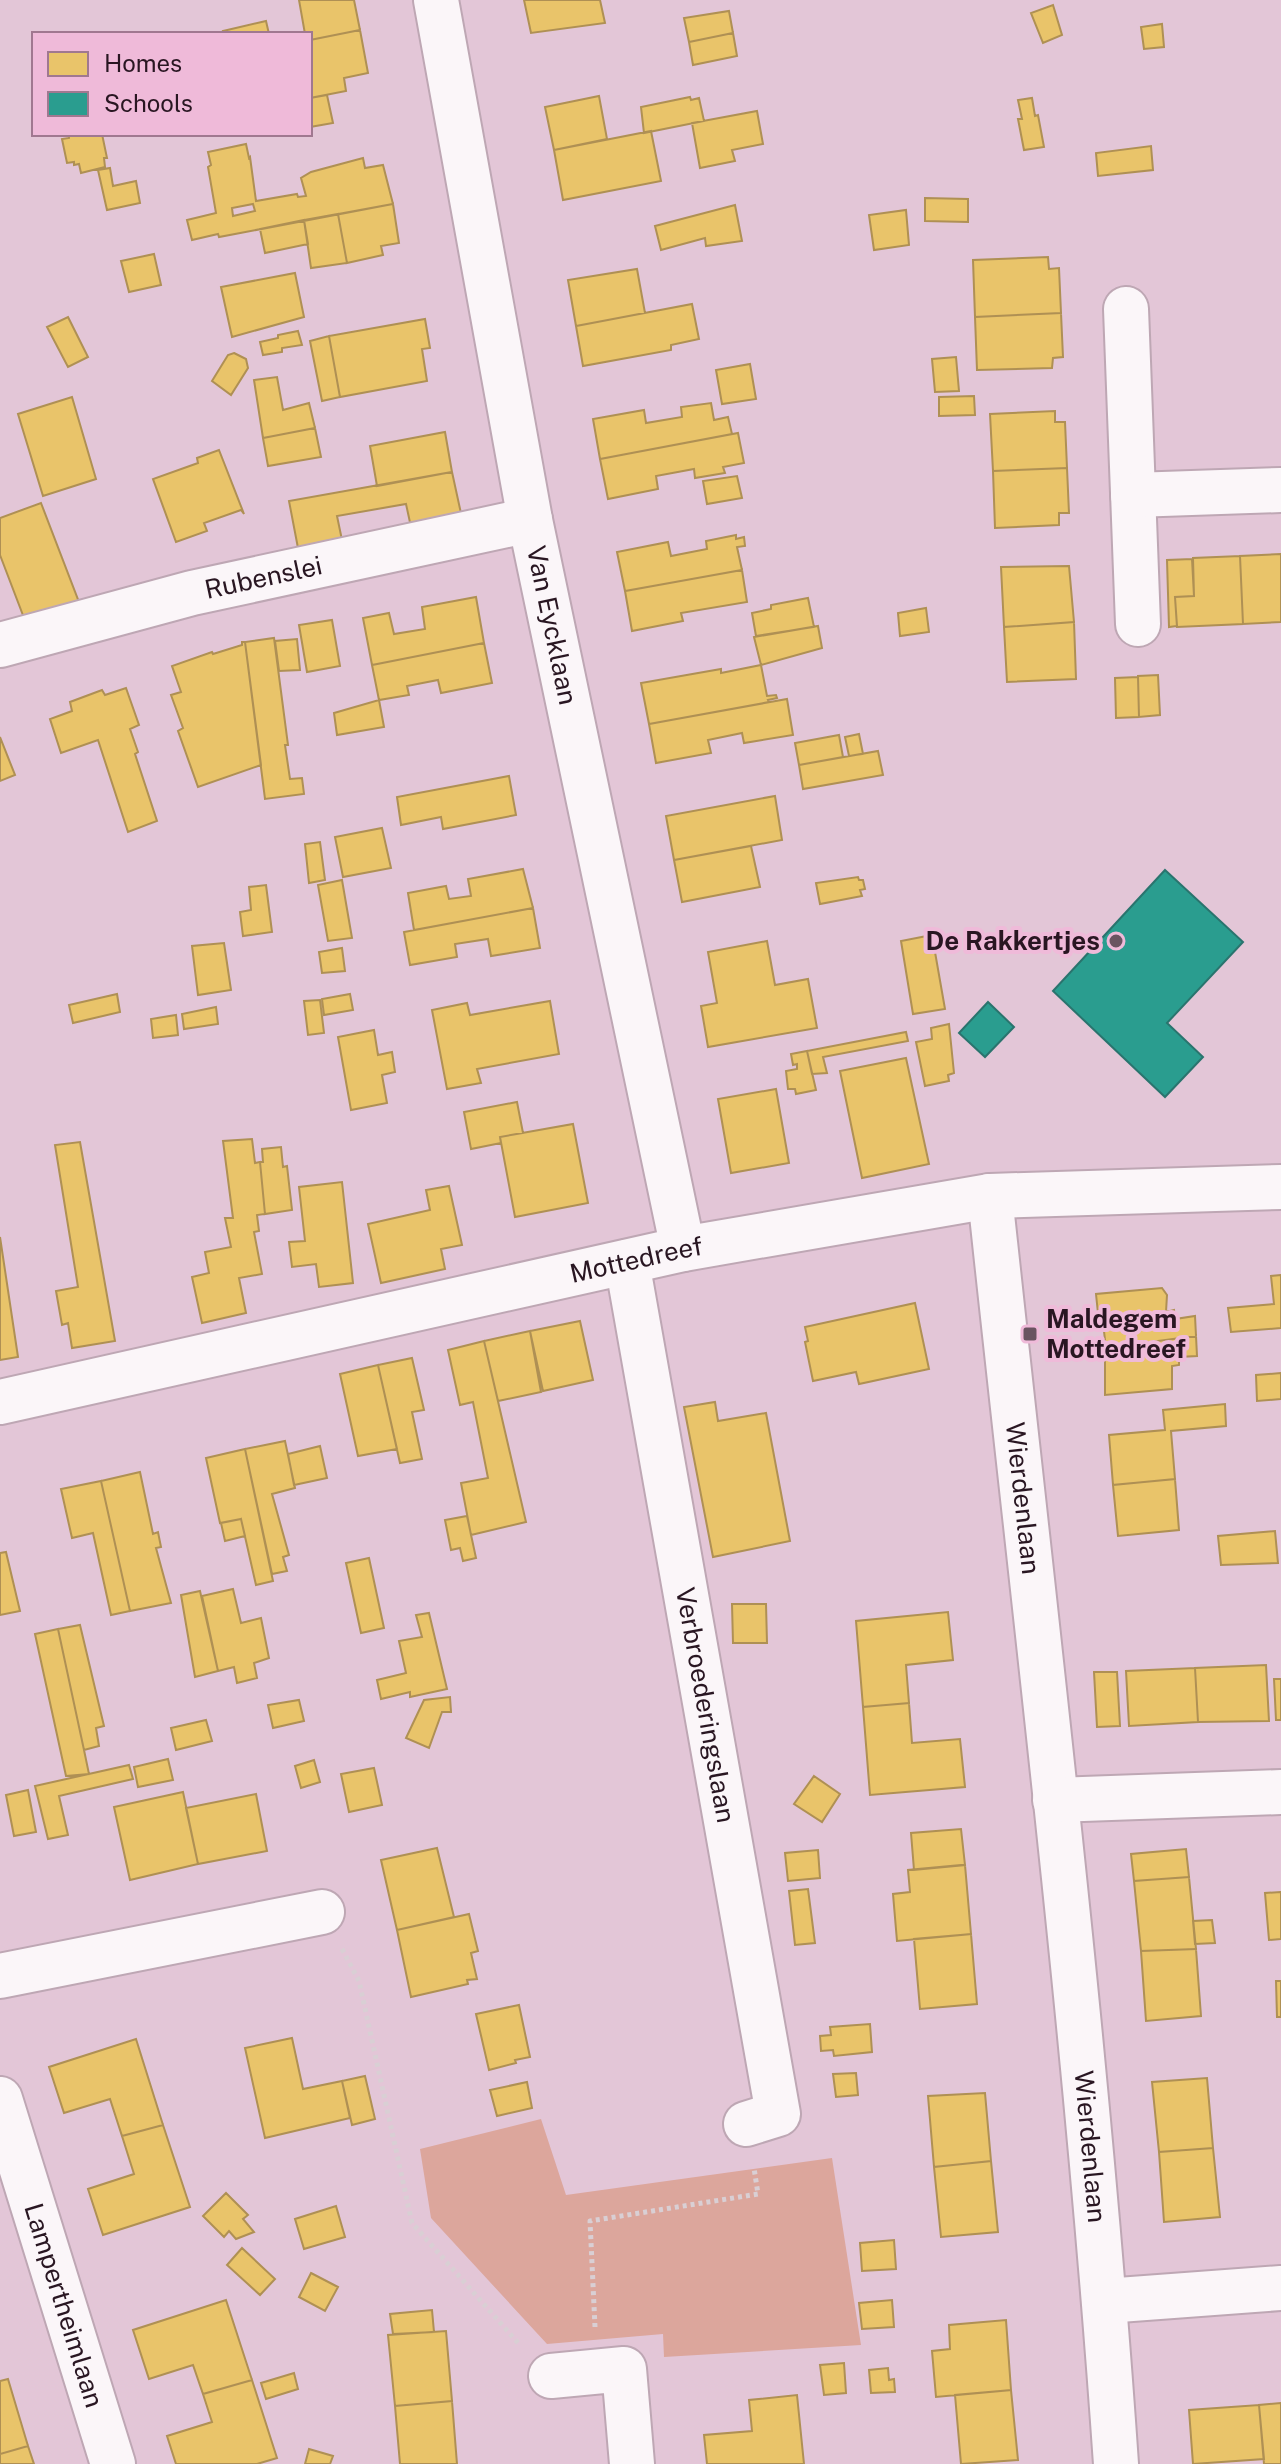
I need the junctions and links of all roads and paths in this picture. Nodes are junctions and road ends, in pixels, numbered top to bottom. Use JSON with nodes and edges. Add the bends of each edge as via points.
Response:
{"nodes":[{"id":1,"x":436,"y":0,"type":"edge"},
{"id":2,"x":1126,"y":309,"type":"dead end"},
{"id":3,"x":1281,"y":490,"type":"edge"},
{"id":4,"x":1133,"y":495,"type":"junction"},
{"id":5,"x":530,"y":520,"type":"junction"},
{"id":6,"x":1138,"y":624,"type":"dead end"},
{"id":7,"x":0,"y":645,"type":"edge"},
{"id":8,"x":1281,"y":1187,"type":"edge"},
{"id":9,"x":990,"y":1196,"type":"junction"},
{"id":10,"x":683,"y":1249,"type":"junction"},
{"id":11,"x":627,"y":1262,"type":"junction"},
{"id":12,"x":0,"y":1402,"type":"edge"},
{"id":13,"x":1281,"y":1792,"type":"edge"},
{"id":14,"x":1055,"y":1800,"type":"junction"},
{"id":15,"x":322,"y":1912,"type":"joint"},
{"id":16,"x":0,"y":1976,"type":"edge"},
{"id":17,"x":0,"y":2099,"type":"edge"},
{"id":18,"x":746,"y":2124,"type":"joint"},
{"id":19,"x":1281,"y":2288,"type":"edge"},
{"id":20,"x":1105,"y":2301,"type":"junction"},
{"id":21,"x":596,"y":2372,"type":"junction"},
{"id":22,"x":551,"y":2376,"type":"joint"},
{"id":23,"x":113,"y":2464,"type":"edge"},
{"id":24,"x":632,"y":2464,"type":"edge"},
{"id":25,"x":1116,"y":2464,"type":"edge"}],
"edges":[{"from":1,"to":5,"type":"street","name":"Van Eycklaan"},
{"from":2,"to":4,"type":"street"},
{"from":3,"to":4,"type":"street"},
{"from":4,"to":6,"type":"street"},
{"from":5,"to":7,"type":"street","name":"Rubenslei","via":[[192,593]]},
{"from":5,"to":10,"type":"street","name":"Van Eycklaan"},
{"from":8,"to":9,"type":"street","name":"Mottedreef"},
{"from":9,"to":10,"type":"street","name":"Mottedreef"},
{"from":9,"to":14,"type":"street","name":"Wierdenlaan"},
{"from":10,"to":11,"type":"street","name":"Mottedreef"},
{"from":11,"to":12,"type":"street","name":"Mottedreef"},
{"from":11,"to":18,"type":"street","name":"Verbroederingslaan","via":[[778,2114]]},
{"from":13,"to":14,"type":"street"},
{"from":14,"to":20,"type":"street","name":"Wierdenlaan"},
{"from":15,"to":16,"type":"street"},
{"from":15,"to":22,"type":"path","via":[[359,1981],[412,2223]]},
{"from":17,"to":23,"type":"street","name":"Lampertheimlaan"},
{"from":18,"to":21,"type":"path","via":[[758,2194],[590,2221]]},
{"from":19,"to":20,"type":"street"},
{"from":20,"to":25,"type":"street","name":"Wierdenlaan"},
{"from":21,"to":22,"type":"street"},
{"from":21,"to":24,"type":"street","via":[[624,2369]]}]}
